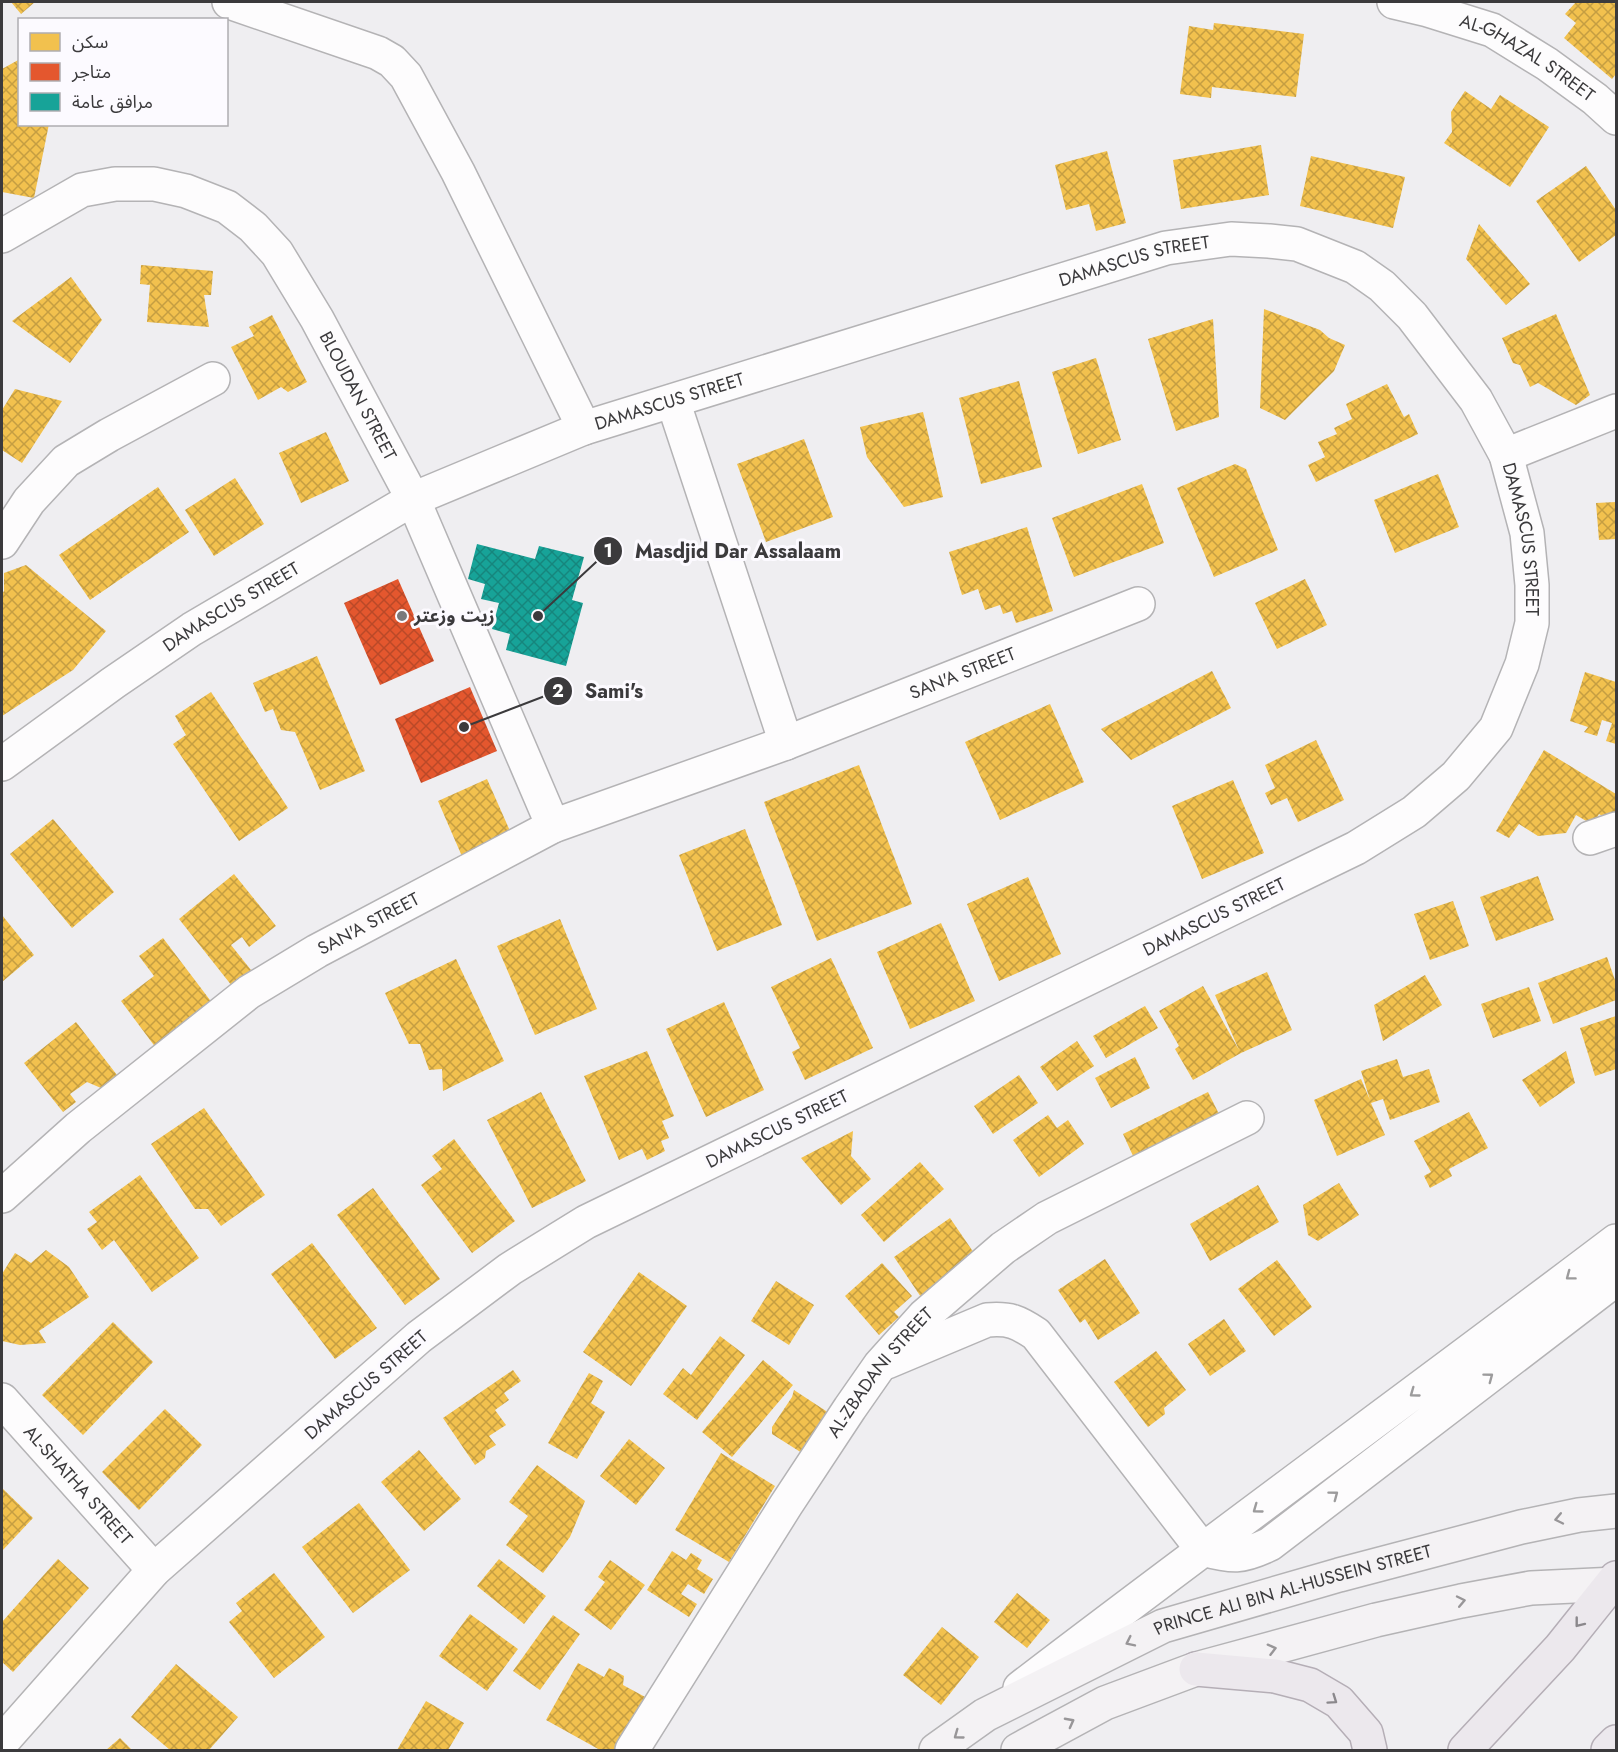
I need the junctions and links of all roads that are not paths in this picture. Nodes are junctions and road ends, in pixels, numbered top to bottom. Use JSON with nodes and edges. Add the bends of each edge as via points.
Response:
{"nodes":[{"id":1,"x":229,"y":2,"type":"edge"},
{"id":2,"x":1394,"y":2,"type":"edge"},
{"id":3,"x":1617,"y":118,"type":"edge"},
{"id":4,"x":2,"y":236,"type":"edge"},
{"id":5,"x":213,"y":379,"type":"dead end"},
{"id":6,"x":673,"y":400,"type":"junction"},
{"id":7,"x":1617,"y":411,"type":"edge"},
{"id":8,"x":584,"y":428,"type":"junction"},
{"id":9,"x":1506,"y":455,"type":"junction"},
{"id":10,"x":413,"y":499,"type":"junction"},
{"id":11,"x":2,"y":542,"type":"edge"},
{"id":12,"x":1138,"y":604,"type":"dead end"},
{"id":13,"x":786,"y":742,"type":"junction"},
{"id":14,"x":2,"y":764,"type":"edge"},
{"id":15,"x":553,"y":826,"type":"junction"},
{"id":16,"x":1246,"y":1118,"type":"dead end"},
{"id":17,"x":2,"y":1196,"type":"edge"},
{"id":18,"x":1617,"y":1241,"type":"edge"},
{"id":19,"x":1617,"y":1279,"type":"edge"},
{"id":20,"x":880,"y":1365,"type":"junction"},
{"id":21,"x":2,"y":1400,"type":"edge"},
{"id":22,"x":1617,"y":1511,"type":"edge"},
{"id":23,"x":1202,"y":1549,"type":"junction"},
{"id":24,"x":154,"y":1570,"type":"junction"},
{"id":25,"x":1615,"y":1581,"type":"edge"},
{"id":26,"x":1196,"y":1669,"type":"junction"},
{"id":27,"x":985,"y":1715,"type":"junction"},
{"id":28,"x":2,"y":1742,"type":"edge"},
{"id":29,"x":1617,"y":1742,"type":"edge"},
{"id":30,"x":632,"y":1750,"type":"edge"},
{"id":31,"x":936,"y":1750,"type":"edge"},
{"id":32,"x":1018,"y":1750,"type":"edge"},
{"id":33,"x":1370,"y":1750,"type":"edge"},
{"id":34,"x":1465,"y":1750,"type":"edge"},
{"id":35,"x":1608,"y":1750,"type":"edge"}],
"edges":[{"from":1,"to":8,"type":"street","via":[[378,53],[406,76],[458,172]]},
{"from":2,"to":3,"type":"street","name":"AL-GHAZAL STREET","via":[[1492,30],[1547,63]]},
{"from":4,"to":10,"type":"street","name":"BLOUDAN STREET","via":[[82,190],[115,184],[154,184],[227,207],[277,253],[317,319]]},
{"from":5,"to":11,"type":"street","via":[[66,461],[29,501]]},
{"from":6,"to":8,"type":"street","name":"DAMASCUS STREET"},
{"from":6,"to":9,"type":"street","name":"DAMASCUS STREET","via":[[1166,248],[1231,239],[1269,241],[1297,244],[1328,255],[1355,267],[1382,286],[1412,316],[1476,400]]},
{"from":6,"to":13,"type":"street"},
{"from":7,"to":9,"type":"street"},
{"from":8,"to":10,"type":"street","name":"DAMASCUS STREET"},
{"from":9,"to":24,"type":"street","name":"DAMASCUS STREET","via":[[1527,533],[1532,585],[1532,623],[1522,664],[1496,728],[1456,776],[1414,812],[1356,848],[586,1222],[510,1269],[419,1338]]},
{"from":10,"to":14,"type":"street","name":"DAMASCUS STREET","via":[[192,629]]},
{"from":10,"to":15,"type":"street","name":"BLOUDAN STREET"},
{"from":12,"to":13,"type":"street","name":"SAN'A STREET"},
{"from":13,"to":15,"type":"street","name":"SAN'A STREET"},
{"from":15,"to":17,"type":"street","name":"SAN'A STREET","via":[[317,951],[249,992],[78,1128]]},
{"from":16,"to":20,"type":"street","name":"AL-ZBADANI STREET","via":[[1047,1218],[1003,1248],[924,1316]]},
{"from":18,"to":23,"type":"street","name":"PRINCE ALI BIN AL-HUSSEIN STREET","one_way":true},
{"from":23,"to":19,"type":"street","one_way":true,"via":[[1244,1555],[1270,1544]]},
{"from":20,"to":23,"type":"street","via":[[987,1320],[1004,1318],[1020,1323],[1036,1334]]},
{"from":20,"to":30,"type":"street","name":"AL-ZBADANI STREET","via":[[786,1505]]},
{"from":21,"to":24,"type":"street","name":"AL-SHATHA STREET"},
{"from":22,"to":27,"type":"main road","name":"PRINCE ALI BIN AL-HUSSEIN STREET","one_way":true,"via":[[1579,1515],[1479,1538],[1163,1626]]},
{"from":23,"to":27,"type":"street","name":"PRINCE ALI BIN AL-HUSSEIN STREET"},
{"from":24,"to":28,"type":"street","name":"DAMASCUS STREET"},
{"from":26,"to":25,"type":"main road","one_way":true,"via":[[1461,1601],[1531,1588]]},
{"from":25,"to":34,"type":"main road","one_way":true,"via":[[1560,1648]]},
{"from":32,"to":26,"type":"main road","one_way":true,"via":[[1105,1703]]},
{"from":26,"to":33,"type":"main road","one_way":true,"via":[[1275,1676],[1310,1685],[1338,1702],[1366,1733]]},
{"from":27,"to":31,"type":"main road","name":"PRINCE ALI BIN AL-HUSSEIN STREET","one_way":true},
{"from":29,"to":35,"type":"main road"}]}
